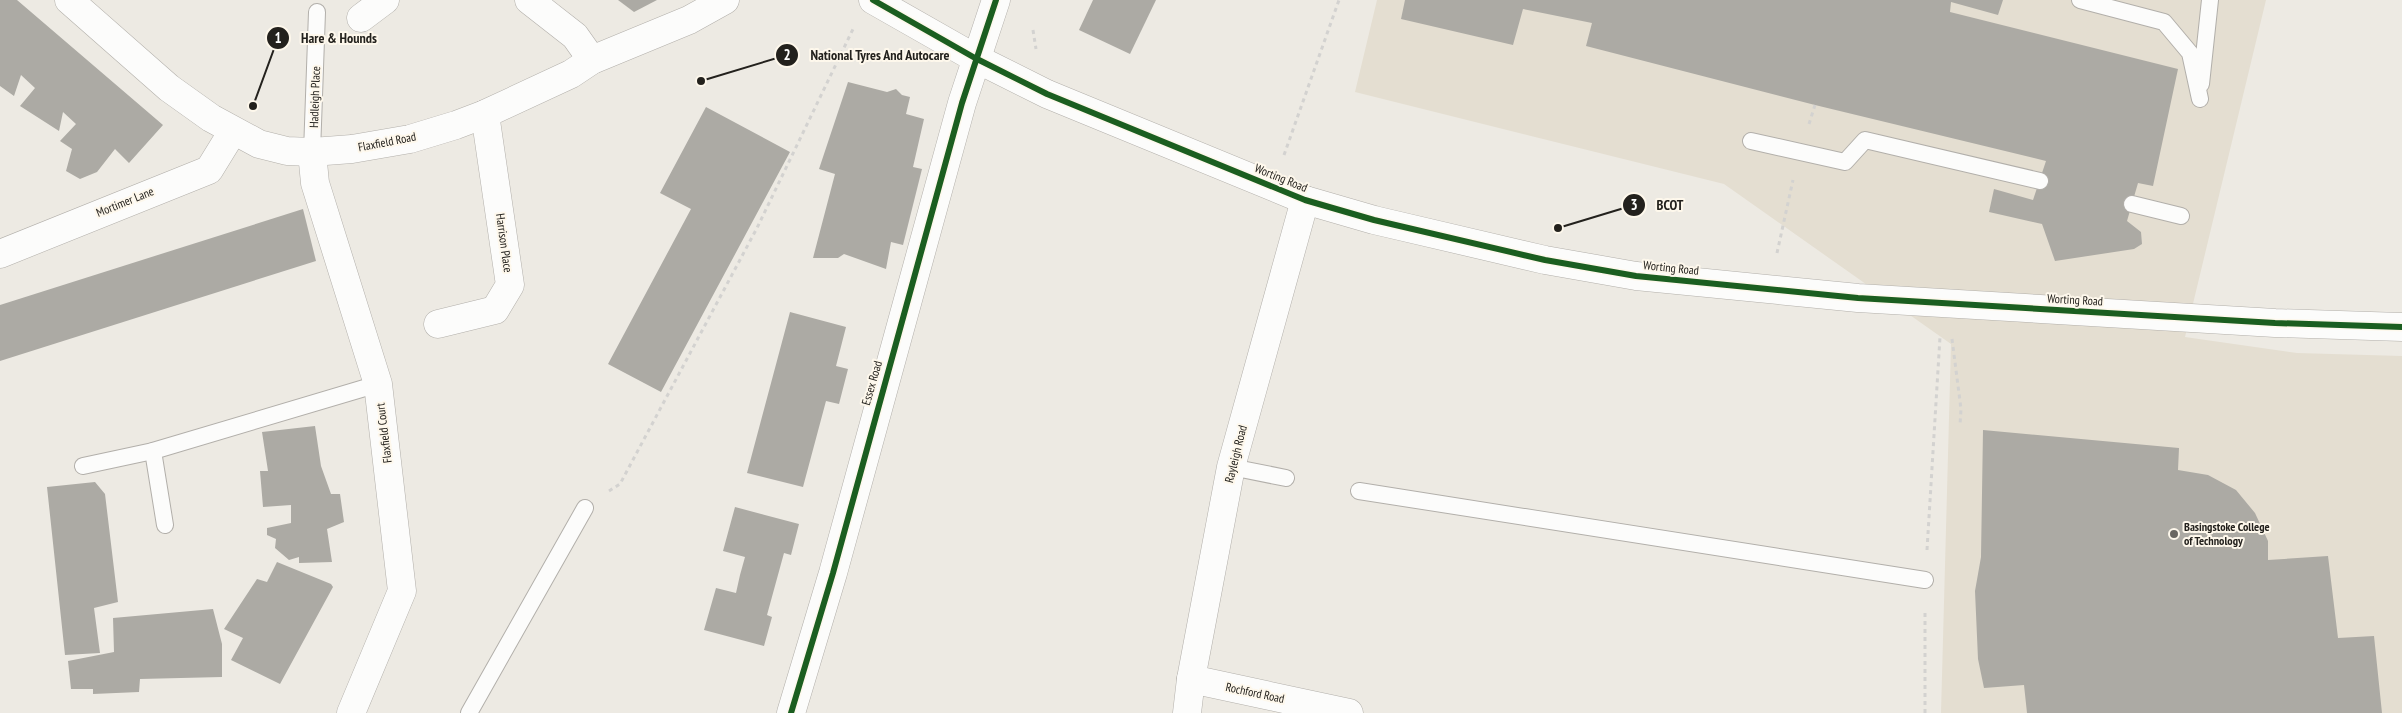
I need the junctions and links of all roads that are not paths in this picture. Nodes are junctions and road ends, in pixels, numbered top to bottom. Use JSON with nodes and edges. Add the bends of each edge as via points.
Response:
{"nodes":[{"id":1,"x":69,"y":0,"type":"edge"},
{"id":2,"x":385,"y":0,"type":"edge"},
{"id":3,"x":529,"y":0,"type":"edge"},
{"id":4,"x":726,"y":0,"type":"edge"},
{"id":5,"x":873,"y":0,"type":"edge"},
{"id":6,"x":996,"y":0,"type":"edge"},
{"id":7,"x":2080,"y":0,"type":"edge"},
{"id":8,"x":2210,"y":0,"type":"edge"},
{"id":9,"x":317,"y":12,"type":"dead end"},
{"id":10,"x":361,"y":18,"type":"dead end"},
{"id":11,"x":976,"y":58,"type":"junction"},
{"id":12,"x":592,"y":60,"type":"junction"},
{"id":13,"x":485,"y":114,"type":"junction"},
{"id":14,"x":233,"y":131,"type":"junction"},
{"id":15,"x":1752,"y":141,"type":"dead end"},
{"id":16,"x":312,"y":152,"type":"junction"},
{"id":17,"x":2040,"y":181,"type":"dead end"},
{"id":18,"x":1305,"y":200,"type":"junction"},
{"id":19,"x":2132,"y":204,"type":"dead end"},
{"id":20,"x":2181,"y":216,"type":"dead end"},
{"id":21,"x":0,"y":254,"type":"edge"},
{"id":22,"x":438,"y":324,"type":"dead end"},
{"id":23,"x":2402,"y":327,"type":"edge"},
{"id":24,"x":378,"y":384,"type":"junction"},
{"id":25,"x":153,"y":451,"type":"junction"},
{"id":26,"x":83,"y":466,"type":"dead end"},
{"id":27,"x":1231,"y":468,"type":"junction"},
{"id":28,"x":1286,"y":478,"type":"dead end"},
{"id":29,"x":1359,"y":491,"type":"dead end"},
{"id":30,"x":585,"y":508,"type":"road end"},
{"id":31,"x":165,"y":525,"type":"dead end"},
{"id":32,"x":1925,"y":580,"type":"dead end"},
{"id":33,"x":1190,"y":679,"type":"junction"},
{"id":34,"x":351,"y":713,"type":"edge"},
{"id":35,"x":469,"y":713,"type":"edge"},
{"id":36,"x":791,"y":713,"type":"edge"},
{"id":37,"x":1187,"y":713,"type":"edge"},
{"id":38,"x":1349,"y":713,"type":"edge"}],
"edges":[{"from":1,"to":14,"type":"street","name":"Flaxfield Road","via":[[168,88]]},
{"from":2,"to":10,"type":"street"},
{"from":3,"to":12,"type":"street","via":[[575,36]]},
{"from":4,"to":12,"type":"street","name":"Flaxfield Road","via":[[689,20]]},
{"from":5,"to":11,"type":"street","name":"Worting Road"},
{"from":6,"to":11,"type":"street","name":"Essex Road"},
{"from":7,"to":8,"type":"lane","via":[[2164,22],[2190,53],[2200,99]]},
{"from":9,"to":16,"type":"lane","name":"Hadleigh Place"},
{"from":11,"to":18,"type":"street","name":"Worting Road","via":[[1081,110]]},
{"from":11,"to":36,"type":"street","name":"Essex Road"},
{"from":12,"to":13,"type":"street","name":"Flaxfield Road","via":[[571,74]]},
{"from":13,"to":16,"type":"street","name":"Flaxfield Road","via":[[410,138],[352,149]]},
{"from":13,"to":22,"type":"street","name":"Harrison Place","via":[[510,286],[495,310]]},
{"from":14,"to":16,"type":"street","name":"Flaxfield Road","via":[[259,144]]},
{"from":14,"to":21,"type":"street","name":"Mortimer Lane","via":[[209,170]]},
{"from":15,"to":17,"type":"lane","via":[[1845,162],[1865,140]]},
{"from":16,"to":24,"type":"street","name":"Flaxfield Court","via":[[315,183]]},
{"from":18,"to":23,"type":"street","name":"Worting Road","via":[[1374,220],[1545,260],[1636,276],[1858,298],[2275,323]]},
{"from":18,"to":27,"type":"street","name":"Rayleigh Road"},
{"from":19,"to":20,"type":"lane"},
{"from":24,"to":25,"type":"lane"},
{"from":24,"to":34,"type":"street","name":"Flaxfield Court","via":[[402,591]]},
{"from":25,"to":26,"type":"lane"},
{"from":25,"to":31,"type":"lane"},
{"from":27,"to":28,"type":"lane"},
{"from":27,"to":33,"type":"street","name":"Rayleigh Road"},
{"from":29,"to":32,"type":"lane"},
{"from":30,"to":35,"type":"lane"},
{"from":33,"to":37,"type":"street","name":"Rayleigh Road"},
{"from":33,"to":38,"type":"street","name":"Rochford Road"}]}
